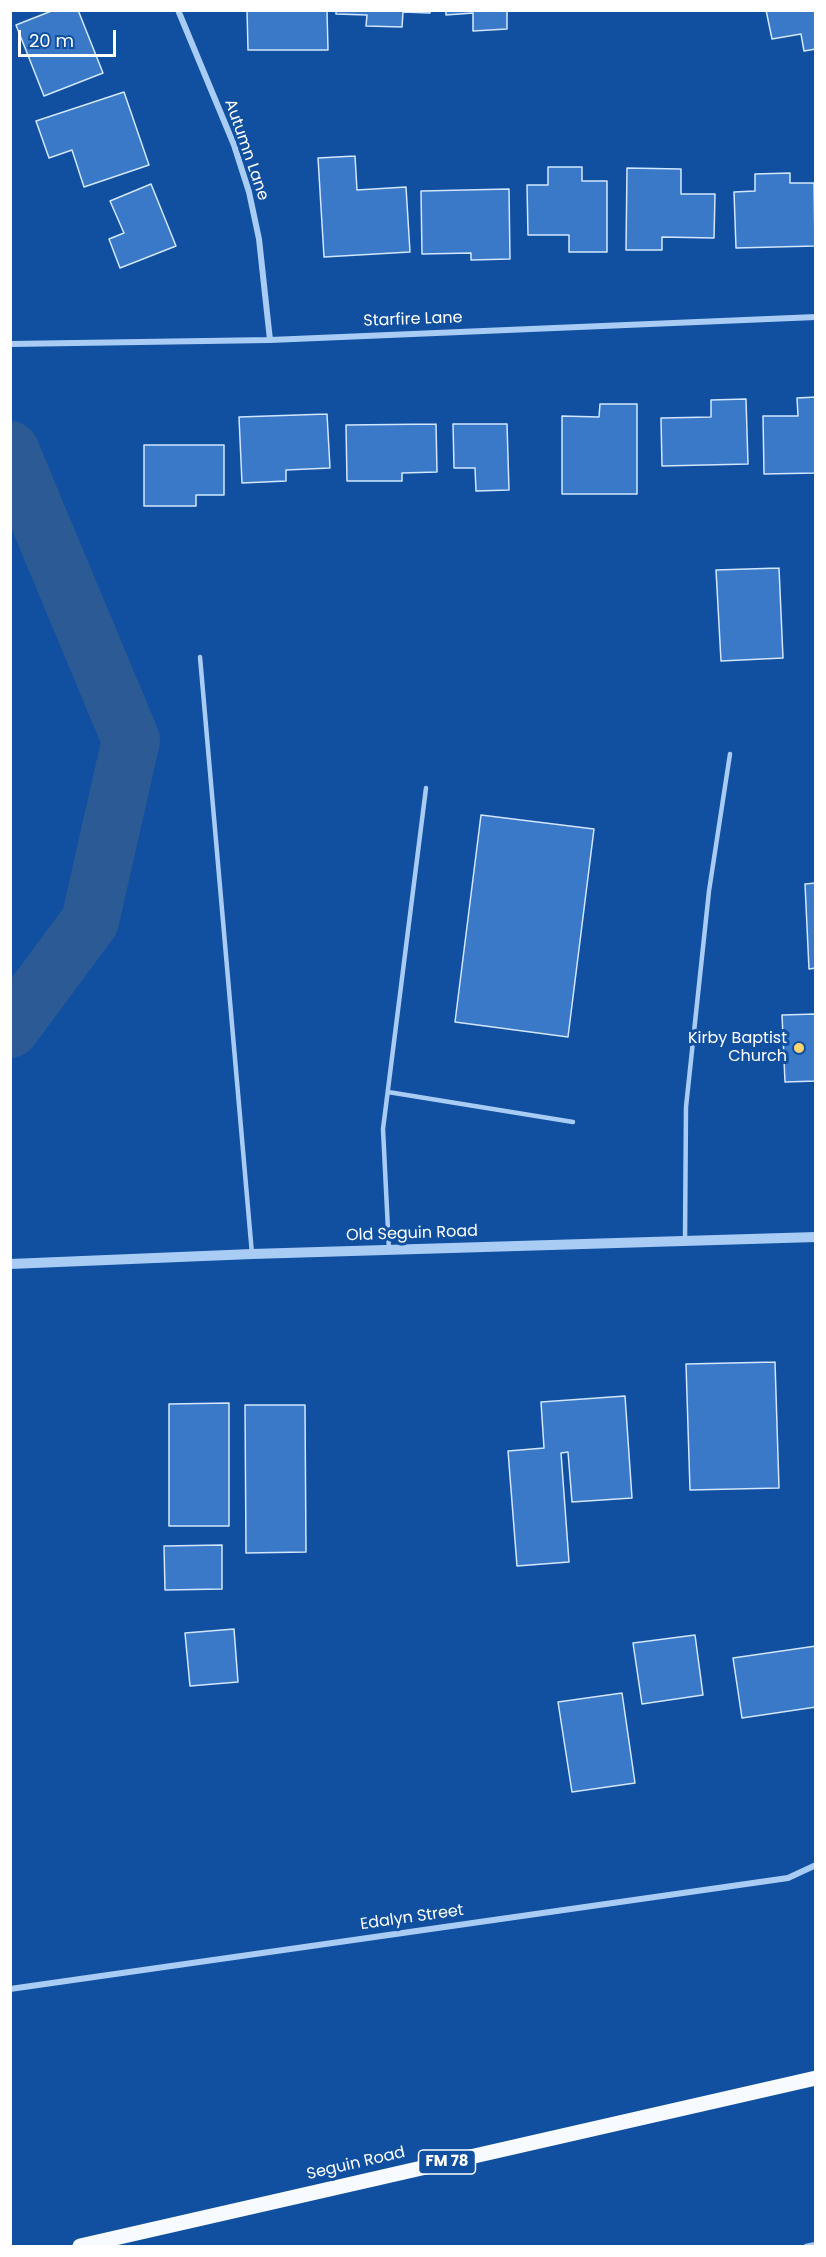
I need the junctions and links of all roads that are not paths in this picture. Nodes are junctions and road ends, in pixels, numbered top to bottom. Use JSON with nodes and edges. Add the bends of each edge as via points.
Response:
{"nodes":[{"id":1,"x":177,"y":10,"type":"edge"},
{"id":2,"x":816,"y":317,"type":"edge"},
{"id":3,"x":270,"y":340,"type":"junction"},
{"id":4,"x":10,"y":344,"type":"edge"},
{"id":5,"x":200,"y":657,"type":"dead end"},
{"id":6,"x":730,"y":754,"type":"dead end"},
{"id":7,"x":426,"y":788,"type":"dead end"},
{"id":8,"x":388,"y":1092,"type":"junction"},
{"id":9,"x":573,"y":1122,"type":"dead end"},
{"id":10,"x":816,"y":1237,"type":"edge"},
{"id":11,"x":686,"y":1241,"type":"junction"},
{"id":12,"x":389,"y":1250,"type":"junction"},
{"id":13,"x":252,"y":1254,"type":"junction"},
{"id":14,"x":10,"y":1264,"type":"edge"},
{"id":15,"x":816,"y":1865,"type":"edge"},
{"id":16,"x":10,"y":1989,"type":"edge"},
{"id":17,"x":816,"y":2078,"type":"edge"},
{"id":18,"x":816,"y":2244,"type":"edge"},
{"id":19,"x":80,"y":2247,"type":"edge"},
{"id":20,"x":806,"y":2247,"type":"edge"}],
"edges":[{"from":1,"to":3,"type":"street","name":"Autumn Lane","via":[[234,145],[249,192],[259,239]]},
{"from":2,"to":3,"type":"street","name":"Starfire Lane"},
{"from":3,"to":4,"type":"street","name":"Starfire Lane"},
{"from":5,"to":13,"type":"lane"},
{"from":6,"to":11,"type":"lane","via":[[709,891],[686,1107]]},
{"from":7,"to":8,"type":"lane"},
{"from":8,"to":9,"type":"lane"},
{"from":8,"to":12,"type":"lane","via":[[383,1129]]},
{"from":10,"to":11,"type":"street","name":"Old Seguin Road"},
{"from":11,"to":12,"type":"street","name":"Old Seguin Road"},
{"from":12,"to":13,"type":"street","name":"Old Seguin Road"},
{"from":13,"to":14,"type":"street","name":"Old Seguin Road"},
{"from":15,"to":16,"type":"street","name":"Edalyn Street","via":[[788,1878]]},
{"from":17,"to":19,"type":"main road","name":"Seguin Road","number":"FM 78"},
{"from":18,"to":20,"type":"lane"}]}
